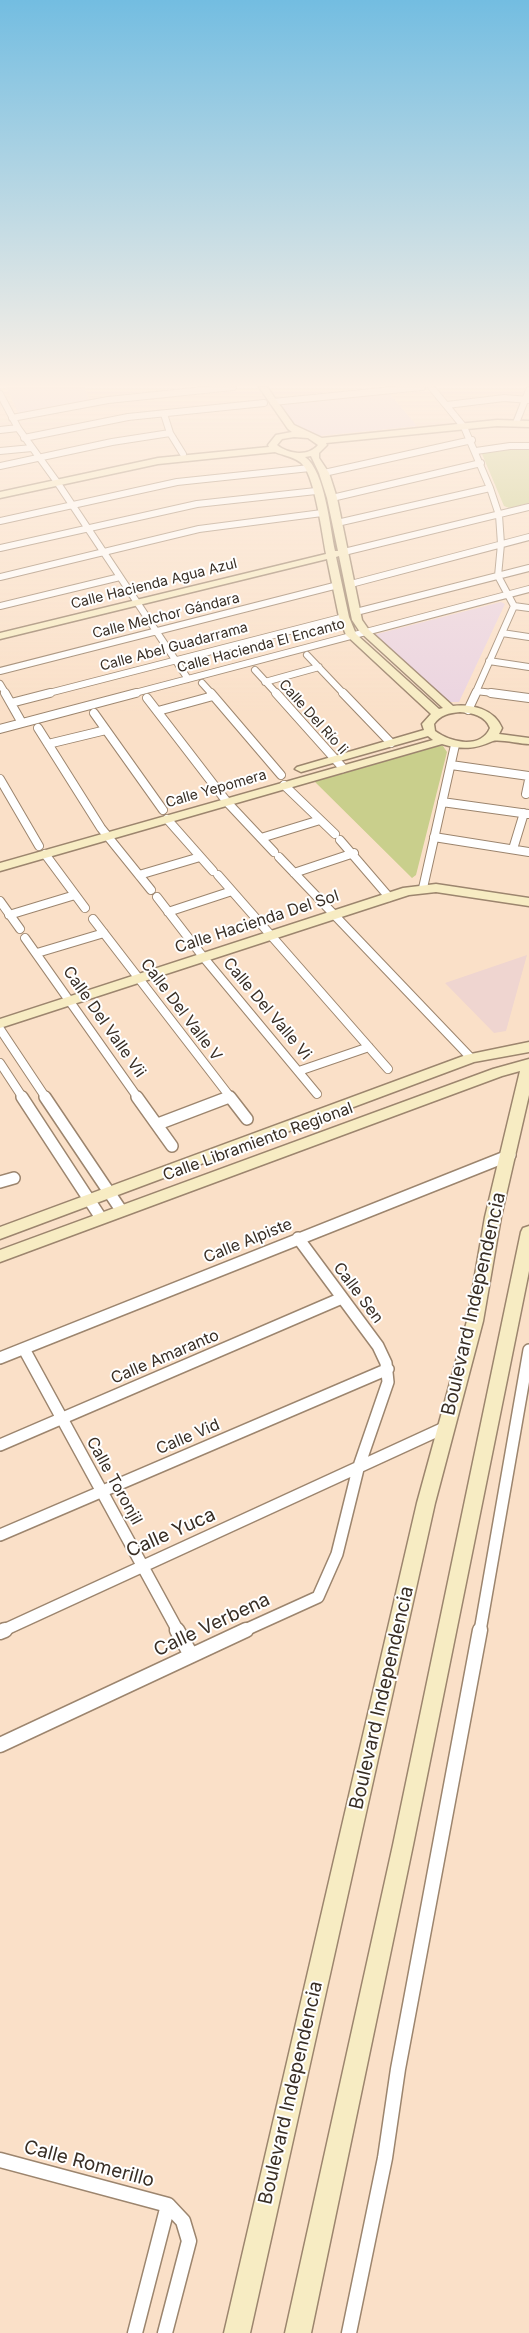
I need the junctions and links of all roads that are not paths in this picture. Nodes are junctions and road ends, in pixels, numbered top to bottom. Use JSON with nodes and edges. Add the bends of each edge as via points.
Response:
{"nodes":[{"id":1,"x":66,"y":496,"type":"edge"},
{"id":2,"x":114,"y":496,"type":"edge"},
{"id":3,"x":271,"y":496,"type":"edge"},
{"id":4,"x":317,"y":496,"type":"edge"},
{"id":5,"x":341,"y":496,"type":"edge"},
{"id":6,"x":456,"y":496,"type":"edge"},
{"id":7,"x":493,"y":496,"type":"edge"},
{"id":8,"x":332,"y":498,"type":"joint"},
{"id":9,"x":72,"y":505,"type":"junction"},
{"id":10,"x":529,"y":507,"type":"edge"},
{"id":11,"x":322,"y":513,"type":"junction"},
{"id":12,"x":499,"y":515,"type":"junction"},
{"id":13,"x":0,"y":521,"type":"edge"},
{"id":14,"x":337,"y":523,"type":"junction"},
{"id":15,"x":88,"y":528,"type":"junction"},
{"id":16,"x":529,"y":537,"type":"edge"},
{"id":17,"x":501,"y":544,"type":"junction"},
{"id":18,"x":0,"y":548,"type":"edge"},
{"id":19,"x":104,"y":552,"type":"junction"},
{"id":20,"x":344,"y":552,"type":"junction"},
{"id":21,"x":332,"y":554,"type":"junction"},
{"id":22,"x":529,"y":568,"type":"edge"},
{"id":23,"x":498,"y":576,"type":"junction"},
{"id":24,"x":0,"y":577,"type":"edge"},
{"id":25,"x":120,"y":577,"type":"junction"},
{"id":26,"x":351,"y":584,"type":"junction"},
{"id":27,"x":338,"y":585,"type":"junction"},
{"id":28,"x":529,"y":589,"type":"edge"},
{"id":29,"x":509,"y":594,"type":"junction"},
{"id":30,"x":138,"y":602,"type":"junction"},
{"id":31,"x":0,"y":606,"type":"edge"},
{"id":32,"x":514,"y":606,"type":"junction"},
{"id":33,"x":529,"y":608,"type":"edge"},
{"id":34,"x":357,"y":616,"type":"junction"},
{"id":35,"x":344,"y":617,"type":"junction"},
{"id":36,"x":157,"y":632,"type":"junction"},
{"id":37,"x":365,"y":632,"type":"junction"},
{"id":38,"x":502,"y":633,"type":"junction"},
{"id":39,"x":351,"y":635,"type":"junction"},
{"id":40,"x":0,"y":636,"type":"edge"},
{"id":41,"x":529,"y":636,"type":"edge"},
{"id":42,"x":307,"y":655,"type":"dead end"},
{"id":43,"x":176,"y":660,"type":"junction"},
{"id":44,"x":489,"y":661,"type":"junction"},
{"id":45,"x":529,"y":666,"type":"edge"},
{"id":46,"x":319,"y":667,"type":"junction"},
{"id":47,"x":255,"y":670,"type":"dead end"},
{"id":48,"x":0,"y":671,"type":"edge"},
{"id":49,"x":188,"y":679,"type":"junction"},
{"id":50,"x":265,"y":682,"type":"junction"},
{"id":51,"x":202,"y":683,"type":"dead end"},
{"id":52,"x":0,"y":684,"type":"edge"},
{"id":53,"x":476,"y":691,"type":"junction"},
{"id":54,"x":213,"y":696,"type":"junction"},
{"id":55,"x":147,"y":698,"type":"dead end"},
{"id":56,"x":529,"y":698,"type":"edge"},
{"id":57,"x":11,"y":703,"type":"junction"},
{"id":58,"x":451,"y":710,"type":"junction"},
{"id":59,"x":468,"y":710,"type":"junction"},
{"id":60,"x":158,"y":711,"type":"junction"},
{"id":61,"x":94,"y":712,"type":"dead end"},
{"id":62,"x":438,"y":714,"type":"junction"},
{"id":63,"x":22,"y":723,"type":"junction"},
{"id":64,"x":38,"y":728,"type":"dead end"},
{"id":65,"x":0,"y":729,"type":"edge"},
{"id":66,"x":106,"y":730,"type":"junction"},
{"id":67,"x":430,"y":732,"type":"junction"},
{"id":68,"x":529,"y":732,"type":"edge"},
{"id":69,"x":494,"y":733,"type":"junction"},
{"id":70,"x":441,"y":741,"type":"junction"},
{"id":71,"x":529,"y":741,"type":"edge"},
{"id":72,"x":391,"y":743,"type":"junction"},
{"id":73,"x":48,"y":744,"type":"junction"},
{"id":74,"x":455,"y":744,"type":"junction"},
{"id":75,"x":339,"y":764,"type":"junction"},
{"id":76,"x":451,"y":765,"type":"junction"},
{"id":77,"x":529,"y":776,"type":"edge"},
{"id":78,"x":0,"y":779,"type":"edge"},
{"id":79,"x":283,"y":780,"type":"junction"},
{"id":80,"x":529,"y":780,"type":"edge"},
{"id":81,"x":526,"y":794,"type":"dead end"},
{"id":82,"x":223,"y":798,"type":"junction"},
{"id":83,"x":442,"y":802,"type":"junction"},
{"id":84,"x":526,"y":813,"type":"edge"},
{"id":85,"x":165,"y":815,"type":"junction"},
{"id":86,"x":320,"y":820,"type":"junction"},
{"id":87,"x":105,"y":832,"type":"junction"},
{"id":88,"x":434,"y":837,"type":"junction"},
{"id":89,"x":261,"y":838,"type":"junction"},
{"id":90,"x":42,"y":850,"type":"junction"},
{"id":91,"x":513,"y":850,"type":"junction"},
{"id":92,"x":529,"y":852,"type":"edge"},
{"id":93,"x":354,"y":853,"type":"junction"},
{"id":94,"x":0,"y":857,"type":"edge"},
{"id":95,"x":200,"y":857,"type":"junction"},
{"id":96,"x":0,"y":867,"type":"edge"},
{"id":97,"x":294,"y":873,"type":"junction"},
{"id":98,"x":139,"y":875,"type":"junction"},
{"id":99,"x":423,"y":888,"type":"junction"},
{"id":100,"x":232,"y":891,"type":"junction"},
{"id":101,"x":75,"y":894,"type":"junction"},
{"id":102,"x":389,"y":897,"type":"junction"},
{"id":103,"x":0,"y":901,"type":"edge"},
{"id":104,"x":529,"y":902,"type":"edge"},
{"id":105,"x":85,"y":908,"type":"dead end"},
{"id":106,"x":168,"y":912,"type":"junction"},
{"id":107,"x":9,"y":915,"type":"junction"},
{"id":108,"x":333,"y":915,"type":"junction"},
{"id":109,"x":93,"y":919,"type":"dead end"},
{"id":110,"x":104,"y":933,"type":"junction"},
{"id":111,"x":273,"y":936,"type":"junction"},
{"id":112,"x":38,"y":953,"type":"junction"},
{"id":113,"x":204,"y":958,"type":"junction"},
{"id":114,"x":138,"y":979,"type":"junction"},
{"id":115,"x":71,"y":1001,"type":"junction"},
{"id":116,"x":0,"y":1024,"type":"edge"},
{"id":117,"x":0,"y":1029,"type":"edge"},
{"id":118,"x":369,"y":1046,"type":"junction"},
{"id":119,"x":529,"y":1047,"type":"edge"},
{"id":120,"x":471,"y":1058,"type":"junction"},
{"id":121,"x":0,"y":1063,"type":"edge"},
{"id":122,"x":529,"y":1064,"type":"edge"},
{"id":123,"x":388,"y":1068,"type":"dead end"},
{"id":124,"x":299,"y":1071,"type":"junction"},
{"id":125,"x":317,"y":1094,"type":"dead end"},
{"id":126,"x":229,"y":1097,"type":"junction"},
{"id":127,"x":247,"y":1119,"type":"dead end"},
{"id":128,"x":158,"y":1124,"type":"junction"},
{"id":129,"x":172,"y":1146,"type":"dead end"},
{"id":130,"x":510,"y":1155,"type":"junction"},
{"id":131,"x":14,"y":1178,"type":"dead end"},
{"id":132,"x":0,"y":1182,"type":"edge"},
{"id":133,"x":108,"y":1192,"type":"junction"},
{"id":134,"x":89,"y":1200,"type":"junction"},
{"id":135,"x":121,"y":1210,"type":"junction"},
{"id":136,"x":101,"y":1218,"type":"junction"},
{"id":137,"x":529,"y":1232,"type":"edge"},
{"id":138,"x":0,"y":1233,"type":"edge"},
{"id":139,"x":298,"y":1238,"type":"junction"},
{"id":140,"x":0,"y":1256,"type":"edge"},
{"id":141,"x":342,"y":1298,"type":"junction"},
{"id":142,"x":24,"y":1349,"type":"junction"},
{"id":143,"x":529,"y":1350,"type":"edge"},
{"id":144,"x":0,"y":1358,"type":"edge"},
{"id":145,"x":388,"y":1369,"type":"junction"},
{"id":146,"x":62,"y":1419,"type":"junction"},
{"id":147,"x":446,"y":1427,"type":"junction"},
{"id":148,"x":0,"y":1445,"type":"edge"},
{"id":149,"x":358,"y":1469,"type":"junction"},
{"id":150,"x":102,"y":1491,"type":"junction"},
{"id":151,"x":0,"y":1535,"type":"edge"},
{"id":152,"x":143,"y":1567,"type":"junction"},
{"id":153,"x":0,"y":1632,"type":"edge"},
{"id":154,"x":191,"y":1655,"type":"junction"},
{"id":155,"x":0,"y":1745,"type":"edge"},
{"id":156,"x":0,"y":2160,"type":"edge"},
{"id":157,"x":168,"y":2205,"type":"junction"},
{"id":158,"x":134,"y":2333,"type":"edge"},
{"id":159,"x":165,"y":2333,"type":"edge"},
{"id":160,"x":237,"y":2333,"type":"edge"},
{"id":161,"x":298,"y":2333,"type":"edge"},
{"id":162,"x":349,"y":2333,"type":"edge"}],
"edges":[{"from":1,"to":9,"type":"street"},
{"from":2,"to":9,"type":"street"},
{"from":3,"to":15,"type":"street","via":[[197,504]]},
{"from":4,"to":11,"type":"street"},
{"from":5,"to":8,"type":"street"},
{"from":6,"to":14,"type":"street"},
{"from":7,"to":12,"type":"street"},
{"from":8,"to":14,"type":"street"},
{"from":9,"to":13,"type":"street"},
{"from":9,"to":15,"type":"street"},
{"from":10,"to":12,"type":"street"},
{"from":11,"to":19,"type":"street","via":[[211,527]]},
{"from":11,"to":21,"type":"street"},
{"from":12,"to":17,"type":"street"},
{"from":12,"to":20,"type":"street"},
{"from":14,"to":20,"type":"street"},
{"from":15,"to":18,"type":"street"},
{"from":15,"to":19,"type":"street"},
{"from":16,"to":17,"type":"street"},
{"from":17,"to":23,"type":"street"},
{"from":17,"to":26,"type":"street"},
{"from":19,"to":24,"type":"street"},
{"from":19,"to":25,"type":"street"},
{"from":20,"to":21,"type":"street","name":"Calle Hacienda Agua Azul"},
{"from":20,"to":26,"type":"street"},
{"from":21,"to":27,"type":"street"},
{"from":21,"to":30,"type":"street","name":"Calle Hacienda Agua Azul"},
{"from":22,"to":23,"type":"street"},
{"from":23,"to":29,"type":"street"},
{"from":23,"to":34,"type":"street"},
{"from":25,"to":30,"type":"street"},
{"from":25,"to":31,"type":"street"},
{"from":26,"to":34,"type":"street"},
{"from":27,"to":35,"type":"street"},
{"from":27,"to":36,"type":"street","name":"Calle Melchor Gándara"},
{"from":28,"to":29,"type":"street","name":"Calle Hacienda El Encanto"},
{"from":29,"to":32,"type":"street"},
{"from":29,"to":37,"type":"street","name":"Calle Hacienda El Encanto"},
{"from":30,"to":36,"type":"street"},
{"from":30,"to":40,"type":"street","name":"Calle Hacienda Agua Azul"},
{"from":32,"to":33,"type":"street"},
{"from":32,"to":38,"type":"street"},
{"from":34,"to":35,"type":"street"},
{"from":34,"to":37,"type":"street"},
{"from":35,"to":39,"type":"street"},
{"from":35,"to":43,"type":"street","name":"Calle Abel Guadarrama"},
{"from":36,"to":43,"type":"street"},
{"from":36,"to":48,"type":"street","name":"Calle Melchor Gándara"},
{"from":37,"to":39,"type":"street","name":"Calle Hacienda El Encanto"},
{"from":37,"to":58,"type":"street"},
{"from":38,"to":41,"type":"street"},
{"from":38,"to":44,"type":"street"},
{"from":39,"to":49,"type":"street","name":"Calle Hacienda El Encanto"},
{"from":39,"to":62,"type":"street"},
{"from":42,"to":46,"type":"street"},
{"from":43,"to":49,"type":"street"},
{"from":43,"to":57,"type":"street","name":"Calle Abel Guadarrama"},
{"from":44,"to":45,"type":"street"},
{"from":44,"to":53,"type":"street"},
{"from":46,"to":50,"type":"street","name":"Calle Del Río Ii"},
{"from":46,"to":72,"type":"street"},
{"from":47,"to":50,"type":"street","name":"Calle Del Río Ii"},
{"from":49,"to":63,"type":"street","name":"Calle Hacienda El Encanto"},
{"from":50,"to":75,"type":"street","name":"Calle Del Río Ii"},
{"from":51,"to":54,"type":"street"},
{"from":52,"to":57,"type":"street"},
{"from":53,"to":56,"type":"street"},
{"from":53,"to":59,"type":"street"},
{"from":54,"to":60,"type":"street"},
{"from":54,"to":79,"type":"street"},
{"from":55,"to":60,"type":"street"},
{"from":57,"to":63,"type":"street"},
{"from":58,"to":59,"type":"street"},
{"from":58,"to":62,"type":"street"},
{"from":59,"to":69,"type":"street","via":[[491,719]]},
{"from":60,"to":82,"type":"street"},
{"from":61,"to":66,"type":"street"},
{"from":62,"to":67,"type":"street","via":[[430,720]]},
{"from":63,"to":65,"type":"street","name":"Calle Hacienda El Encanto"},
{"from":64,"to":73,"type":"street","name":"Calle Del Valle Vi"},
{"from":66,"to":73,"type":"street"},
{"from":66,"to":85,"type":"street"},
{"from":67,"to":70,"type":"street"},
{"from":67,"to":72,"type":"street","name":"Calle Yepomera"},
{"from":68,"to":69,"type":"street"},
{"from":69,"to":71,"type":"street"},
{"from":69,"to":74,"type":"street","via":[[480,743]]},
{"from":70,"to":74,"type":"street"},
{"from":70,"to":75,"type":"street","name":"Calle Yepomera"},
{"from":72,"to":75,"type":"street","name":"Calle Yepomera"},
{"from":73,"to":87,"type":"street","name":"Calle Del Valle Vi"},
{"from":74,"to":76,"type":"street"},
{"from":75,"to":79,"type":"street","name":"Calle Yepomera"},
{"from":76,"to":77,"type":"street"},
{"from":76,"to":83,"type":"street"},
{"from":78,"to":90,"type":"street"},
{"from":79,"to":82,"type":"street","name":"Calle Yepomera"},
{"from":79,"to":86,"type":"street"},
{"from":80,"to":81,"type":"street"},
{"from":82,"to":85,"type":"street","name":"Calle Yepomera"},
{"from":82,"to":89,"type":"street"},
{"from":83,"to":84,"type":"street"},
{"from":83,"to":88,"type":"street"},
{"from":84,"to":91,"type":"street"},
{"from":85,"to":87,"type":"street","name":"Calle Yepomera"},
{"from":85,"to":95,"type":"street"},
{"from":86,"to":89,"type":"street"},
{"from":86,"to":93,"type":"street"},
{"from":87,"to":90,"type":"street","name":"Calle Yepomera"},
{"from":87,"to":98,"type":"street","name":"Calle Del Valle Vi"},
{"from":88,"to":91,"type":"street"},
{"from":88,"to":99,"type":"street"},
{"from":89,"to":97,"type":"street"},
{"from":90,"to":94,"type":"street","name":"Calle Yepomera"},
{"from":90,"to":96,"type":"street","name":"Calle Yepomera"},
{"from":90,"to":101,"type":"street"},
{"from":91,"to":92,"type":"street"},
{"from":93,"to":97,"type":"street"},
{"from":93,"to":102,"type":"street"},
{"from":95,"to":98,"type":"street"},
{"from":95,"to":100,"type":"street"},
{"from":97,"to":108,"type":"street"},
{"from":98,"to":106,"type":"street","name":"Calle Del Valle Vi"},
{"from":99,"to":102,"type":"street","name":"Calle Hacienda Del Sol"},
{"from":99,"to":104,"type":"street","name":"Calle Hacienda Del Sol"},
{"from":100,"to":106,"type":"street"},
{"from":100,"to":111,"type":"street"},
{"from":101,"to":105,"type":"street"},
{"from":101,"to":107,"type":"street"},
{"from":102,"to":108,"type":"street","name":"Calle Hacienda Del Sol"},
{"from":103,"to":107,"type":"street","name":"Calle Del Valle Vii"},
{"from":106,"to":113,"type":"street","name":"Calle Del Valle Vi"},
{"from":107,"to":112,"type":"street","name":"Calle Del Valle Vii"},
{"from":108,"to":111,"type":"street","name":"Calle Hacienda Del Sol"},
{"from":108,"to":120,"type":"street"},
{"from":109,"to":110,"type":"street","name":"Calle Del Valle V"},
{"from":110,"to":112,"type":"street"},
{"from":110,"to":114,"type":"street","name":"Calle Del Valle V"},
{"from":111,"to":113,"type":"street","name":"Calle Hacienda Del Sol"},
{"from":111,"to":118,"type":"street"},
{"from":112,"to":115,"type":"street","name":"Calle Del Valle Vii"},
{"from":113,"to":114,"type":"street","name":"Calle Hacienda Del Sol"},
{"from":113,"to":124,"type":"street","name":"Calle Del Valle Vi"},
{"from":114,"to":115,"type":"street","name":"Calle Hacienda Del Sol"},
{"from":114,"to":126,"type":"street","name":"Calle Del Valle V"},
{"from":115,"to":116,"type":"street","name":"Calle Hacienda Del Sol"},
{"from":115,"to":128,"type":"street","name":"Calle Del Valle Vii"},
{"from":117,"to":133,"type":"street"},
{"from":118,"to":123,"type":"street"},
{"from":118,"to":124,"type":"street"},
{"from":119,"to":120,"type":"street","name":"Calle Libramiento Regional"},
{"from":120,"to":133,"type":"street","name":"Calle Libramiento Regional"},
{"from":121,"to":134,"type":"street"},
{"from":122,"to":130,"type":"street","name":"Boulevard Independencia"},
{"from":122,"to":135,"type":"street","name":"Calle Libramiento Regional","via":[[498,1072]]},
{"from":124,"to":125,"type":"street","name":"Calle Del Valle Vi"},
{"from":126,"to":127,"type":"street","name":"Calle Del Valle V"},
{"from":126,"to":128,"type":"street"},
{"from":128,"to":129,"type":"street","name":"Calle Del Valle Vii"},
{"from":130,"to":139,"type":"street","name":"Calle Alpiste"},
{"from":130,"to":147,"type":"street","name":"Boulevard Independencia","via":[[493,1217],[474,1321]]},
{"from":131,"to":132,"type":"street"},
{"from":133,"to":134,"type":"street","name":"Calle Libramiento Regional"},
{"from":133,"to":135,"type":"street"},
{"from":134,"to":136,"type":"street"},
{"from":134,"to":138,"type":"street","name":"Calle Libramiento Regional"},
{"from":135,"to":136,"type":"street","name":"Calle Libramiento Regional"},
{"from":136,"to":140,"type":"street","name":"Calle Libramiento Regional"},
{"from":137,"to":161,"type":"street","via":[[404,1845]]},
{"from":139,"to":141,"type":"street","name":"Calle Sen"},
{"from":139,"to":142,"type":"street","name":"Calle Alpiste"},
{"from":141,"to":145,"type":"street","name":"Calle Sen","via":[[386,1358]]},
{"from":141,"to":146,"type":"street","name":"Calle Amaranto"},
{"from":142,"to":144,"type":"street","name":"Calle Alpiste"},
{"from":142,"to":146,"type":"street","name":"Calle Toronjil"},
{"from":143,"to":162,"type":"street","via":[[474,1666],[398,2069],[385,2158]]},
{"from":145,"to":149,"type":"street","name":"Calle Verbena","via":[[384,1399]]},
{"from":145,"to":150,"type":"street","name":"Calle Vid"},
{"from":146,"to":148,"type":"street","name":"Calle Amaranto"},
{"from":146,"to":150,"type":"street","name":"Calle Toronjil"},
{"from":147,"to":149,"type":"street","name":"Calle Yuca"},
{"from":147,"to":160,"type":"street","name":"Boulevard Independencia"},
{"from":149,"to":152,"type":"street","name":"Calle Yuca"},
{"from":149,"to":154,"type":"street","name":"Calle Verbena","via":[[337,1554],[318,1598]]},
{"from":150,"to":151,"type":"street","name":"Calle Vid"},
{"from":150,"to":152,"type":"street","name":"Calle Toronjil"},
{"from":152,"to":153,"type":"street","name":"Calle Yuca"},
{"from":152,"to":154,"type":"street","name":"Calle Toronjil"},
{"from":154,"to":155,"type":"street","name":"Calle Verbena"},
{"from":156,"to":157,"type":"street","name":"Calle Romerillo"},
{"from":157,"to":158,"type":"street"},
{"from":157,"to":159,"type":"street","via":[[184,2220],[189,2241]]}]}
